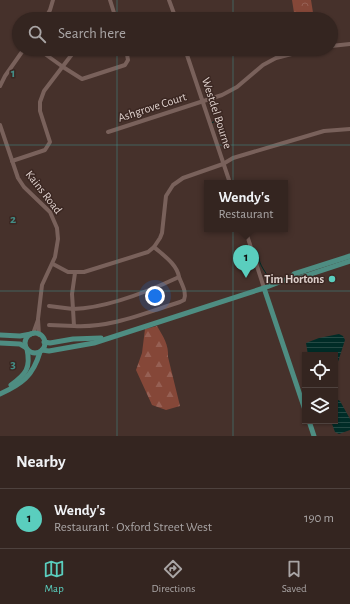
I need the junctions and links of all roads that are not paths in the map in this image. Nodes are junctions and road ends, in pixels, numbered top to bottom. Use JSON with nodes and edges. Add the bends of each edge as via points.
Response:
{"nodes":[{"id":1,"x":53,"y":0,"type":"edge"},
{"id":2,"x":110,"y":0,"type":"edge"},
{"id":3,"x":169,"y":0,"type":"edge"},
{"id":4,"x":49,"y":12,"type":"edge"},
{"id":5,"x":114,"y":12,"type":"edge"},
{"id":6,"x":173,"y":12,"type":"edge"},
{"id":7,"x":350,"y":44,"type":"edge"},
{"id":8,"x":338,"y":45,"type":"edge"},
{"id":9,"x":19,"y":56,"type":"edge"},
{"id":10,"x":48,"y":56,"type":"edge"},
{"id":11,"x":71,"y":56,"type":"edge"},
{"id":12,"x":127,"y":56,"type":"edge"},
{"id":13,"x":187,"y":56,"type":"edge"},
{"id":14,"x":284,"y":56,"type":"edge"},
{"id":15,"x":63,"y":67,"type":"junction"},
{"id":16,"x":0,"y":86,"type":"edge"},
{"id":17,"x":202,"y":101,"type":"junction"},
{"id":18,"x":0,"y":125,"type":"edge"},
{"id":19,"x":350,"y":129,"type":"edge"},
{"id":20,"x":108,"y":132,"type":"dead end"},
{"id":21,"x":12,"y":161,"type":"junction"},
{"id":22,"x":224,"y":164,"type":"junction"},
{"id":23,"x":229,"y":180,"type":"edge"},
{"id":24,"x":246,"y":232,"type":"edge"},
{"id":25,"x":154,"y":246,"type":"junction"},
{"id":26,"x":350,"y":256,"type":"edge"},
{"id":27,"x":350,"y":261,"type":"edge"},
{"id":28,"x":53,"y":264,"type":"junction"},
{"id":29,"x":75,"y":273,"type":"junction"},
{"id":30,"x":179,"y":277,"type":"junction"},
{"id":31,"x":290,"y":278,"type":"junction"},
{"id":32,"x":264,"y":288,"type":"junction"},
{"id":33,"x":49,"y":306,"type":"dead end"},
{"id":34,"x":73,"y":309,"type":"junction"},
{"id":35,"x":49,"y":325,"type":"dead end"},
{"id":36,"x":74,"y":326,"type":"junction"},
{"id":37,"x":35,"y":334,"type":"junction"},
{"id":38,"x":0,"y":335,"type":"edge"},
{"id":39,"x":110,"y":337,"type":"junction"},
{"id":40,"x":44,"y":342,"type":"junction"},
{"id":41,"x":0,"y":343,"type":"edge"},
{"id":42,"x":26,"y":348,"type":"junction"},
{"id":43,"x":41,"y":351,"type":"junction"},
{"id":44,"x":0,"y":394,"type":"edge"},
{"id":45,"x":302,"y":401,"type":"edge"},
{"id":46,"x":310,"y":424,"type":"edge"},
{"id":47,"x":314,"y":436,"type":"edge"}],
"edges":[{"from":1,"to":4,"type":"street"},
{"from":2,"to":5,"type":"street"},
{"from":3,"to":6,"type":"street"},
{"from":7,"to":8,"type":"street"},
{"from":9,"to":16,"type":"street"},
{"from":10,"to":15,"type":"street"},
{"from":11,"to":15,"type":"street"},
{"from":12,"to":15,"type":"street","via":[[125,65],[88,78],[78,77]]},
{"from":13,"to":17,"type":"street","name":"Westdel Bourne"},
{"from":14,"to":17,"type":"street","name":"Ashgrove Court","via":[[263,64],[222,95]]},
{"from":15,"to":21,"type":"street","via":[[44,91],[40,102],[40,111],[50,142],[46,150]]},
{"from":17,"to":20,"type":"street","name":"Ashgrove Court"},
{"from":17,"to":22,"type":"street","name":"Westdel Bourne"},
{"from":18,"to":21,"type":"street","name":"Kains Road"},
{"from":19,"to":22,"type":"street","via":[[317,133],[233,158]]},
{"from":21,"to":28,"type":"street","name":"Kains Road","via":[[24,187],[50,212],[55,222],[58,239]]},
{"from":22,"to":23,"type":"street","name":"Westdel Bourne"},
{"from":22,"to":25,"type":"street","via":[[183,178],[173,185],[166,196],[162,233]]},
{"from":24,"to":32,"type":"street"},
{"from":25,"to":29,"type":"street","via":[[148,252]]},
{"from":25,"to":30,"type":"street","via":[[174,266]]},
{"from":26,"to":31,"type":"main road","via":[[294,274]]},
{"from":27,"to":31,"type":"main road","via":[[296,279]]},
{"from":28,"to":29,"type":"street"},
{"from":28,"to":37,"type":"street","name":"Kains Road","via":[[42,285]]},
{"from":29,"to":34,"type":"street"},
{"from":30,"to":34,"type":"street","via":[[154,289],[96,308]]},
{"from":30,"to":36,"type":"street","via":[[185,293],[184,300],[180,302],[118,322]]},
{"from":31,"to":32,"type":"main road"},
{"from":32,"to":39,"type":"main road"},
{"from":32,"to":45,"type":"main road"},
{"from":33,"to":34,"type":"street"},
{"from":34,"to":36,"type":"street"},
{"from":35,"to":36,"type":"street"},
{"from":37,"to":38,"type":"main road"},
{"from":37,"to":40,"type":"main road","via":[[42,337]]},
{"from":37,"to":42,"type":"main road","via":[[27,338]]},
{"from":39,"to":40,"type":"main road"},
{"from":39,"to":43,"type":"main road","via":[[72,347]]},
{"from":40,"to":43,"type":"main road"},
{"from":41,"to":42,"type":"main road","via":[[20,344]]},
{"from":42,"to":43,"type":"main road","via":[[32,353]]},
{"from":42,"to":44,"type":"main road","via":[[29,365],[23,376]]},
{"from":43,"to":44,"type":"main road","via":[[28,378]]},
{"from":46,"to":47,"type":"main road"}]}
